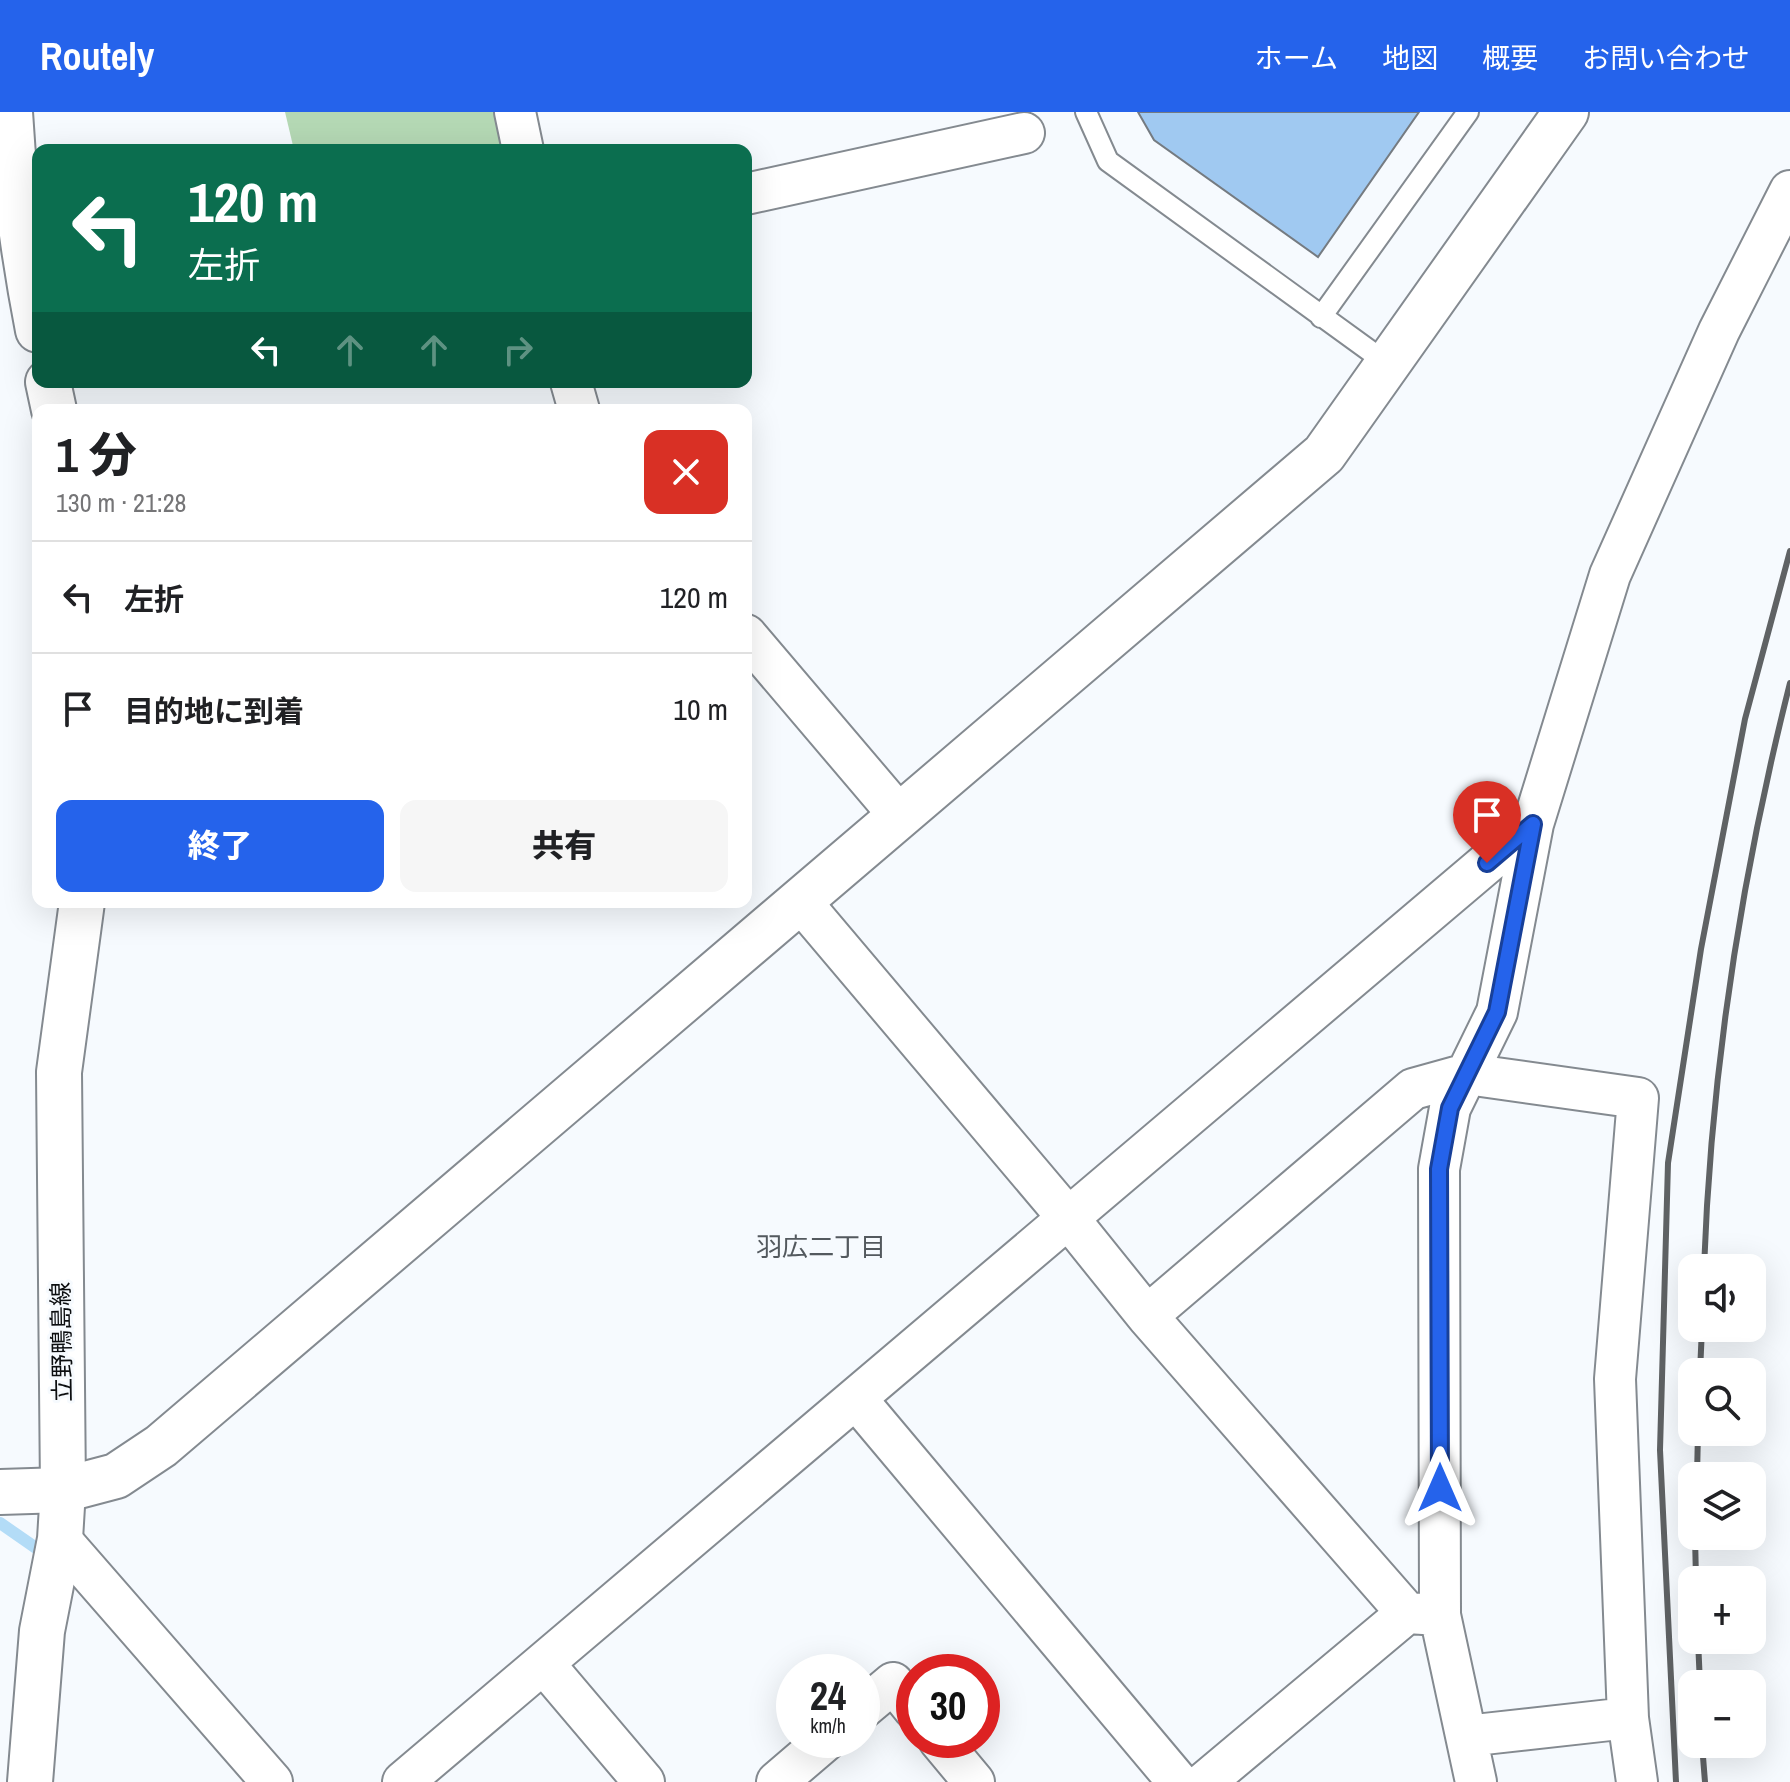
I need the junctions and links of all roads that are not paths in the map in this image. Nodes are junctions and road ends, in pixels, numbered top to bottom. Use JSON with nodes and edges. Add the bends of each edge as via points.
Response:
{"nodes":[{"id":1,"x":10,"y":112,"type":"edge"},
{"id":2,"x":515,"y":112,"type":"edge"},
{"id":3,"x":1086,"y":112,"type":"edge"},
{"id":4,"x":1468,"y":112,"type":"edge"},
{"id":5,"x":1566,"y":112,"type":"edge"},
{"id":6,"x":1024,"y":133,"type":"dead end"},
{"id":7,"x":522,"y":144,"type":"edge"},
{"id":8,"x":1790,"y":191,"type":"edge"},
{"id":9,"x":752,"y":193,"type":"edge"},
{"id":10,"x":32,"y":297,"type":"edge"},
{"id":11,"x":1321,"y":317,"type":"junction"},
{"id":12,"x":1388,"y":364,"type":"junction"},
{"id":13,"x":752,"y":642,"type":"edge"},
{"id":14,"x":899,"y":815,"type":"junction"},
{"id":15,"x":1533,"y":824,"type":"junction"},
{"id":16,"x":801,"y":902,"type":"junction"},
{"id":17,"x":81,"y":908,"type":"edge"},
{"id":18,"x":1467,"y":1074,"type":"junction"},
{"id":19,"x":1069,"y":1219,"type":"junction"},
{"id":20,"x":1147,"y":1316,"type":"junction"},
{"id":21,"x":857,"y":1400,"type":"junction"},
{"id":22,"x":63,"y":1490,"type":"junction"},
{"id":23,"x":0,"y":1492,"type":"edge"},
{"id":24,"x":60,"y":1539,"type":"junction"},
{"id":25,"x":1423,"y":1614,"type":"junction"},
{"id":26,"x":544,"y":1664,"type":"junction"},
{"id":27,"x":896,"y":1687,"type":"edge"},
{"id":28,"x":880,"y":1694,"type":"edge"},
{"id":29,"x":1628,"y":1718,"type":"junction"},
{"id":30,"x":1466,"y":1736,"type":"junction"},
{"id":31,"x":805,"y":1758,"type":"edge"},
{"id":32,"x":954,"y":1758,"type":"edge"},
{"id":33,"x":30,"y":1782,"type":"edge"},
{"id":34,"x":272,"y":1782,"type":"edge"},
{"id":35,"x":403,"y":1782,"type":"edge"},
{"id":36,"x":644,"y":1782,"type":"edge"},
{"id":37,"x":777,"y":1782,"type":"edge"},
{"id":38,"x":974,"y":1782,"type":"edge"},
{"id":39,"x":1178,"y":1782,"type":"edge"},
{"id":40,"x":1205,"y":1782,"type":"edge"},
{"id":41,"x":1476,"y":1782,"type":"edge"},
{"id":42,"x":1637,"y":1782,"type":"edge"}],
"edges":[{"from":1,"to":10,"type":"street"},
{"from":2,"to":7,"type":"street"},
{"from":3,"to":11,"type":"lane","via":[[1108,161]]},
{"from":4,"to":11,"type":"lane"},
{"from":5,"to":12,"type":"street"},
{"from":6,"to":9,"type":"street"},
{"from":8,"to":15,"type":"street","via":[[1719,331],[1610,575]]},
{"from":11,"to":12,"type":"lane"},
{"from":12,"to":14,"type":"street","via":[[1324,454]]},
{"from":13,"to":14,"type":"street"},
{"from":14,"to":16,"type":"street"},
{"from":15,"to":18,"type":"street","via":[[1497,1012]]},
{"from":15,"to":19,"type":"street"},
{"from":16,"to":19,"type":"street"},
{"from":16,"to":22,"type":"street","via":[[161,1446],[116,1476]]},
{"from":17,"to":22,"type":"street","name":"立野鴨島線","via":[[59,1072]]},
{"from":18,"to":20,"type":"street","via":[[1413,1089]]},
{"from":18,"to":25,"type":"street","via":[[1450,1108],[1439,1169]]},
{"from":18,"to":29,"type":"street","via":[[1638,1098],[1615,1379]]},
{"from":19,"to":20,"type":"street"},
{"from":19,"to":21,"type":"street"},
{"from":20,"to":25,"type":"street"},
{"from":21,"to":26,"type":"street"},
{"from":21,"to":39,"type":"street"},
{"from":22,"to":23,"type":"street"},
{"from":22,"to":24,"type":"street","name":"立野鴨島線"},
{"from":24,"to":33,"type":"street","name":"立野鴨島線","via":[[42,1631]]},
{"from":24,"to":34,"type":"street"},
{"from":25,"to":30,"type":"street"},
{"from":25,"to":40,"type":"street"},
{"from":26,"to":35,"type":"street"},
{"from":26,"to":36,"type":"street"},
{"from":27,"to":28,"type":"street","via":[[893,1683]]},
{"from":29,"to":30,"type":"street"},
{"from":29,"to":42,"type":"street"},
{"from":30,"to":41,"type":"street"},
{"from":31,"to":37,"type":"street"},
{"from":32,"to":38,"type":"street"}]}
